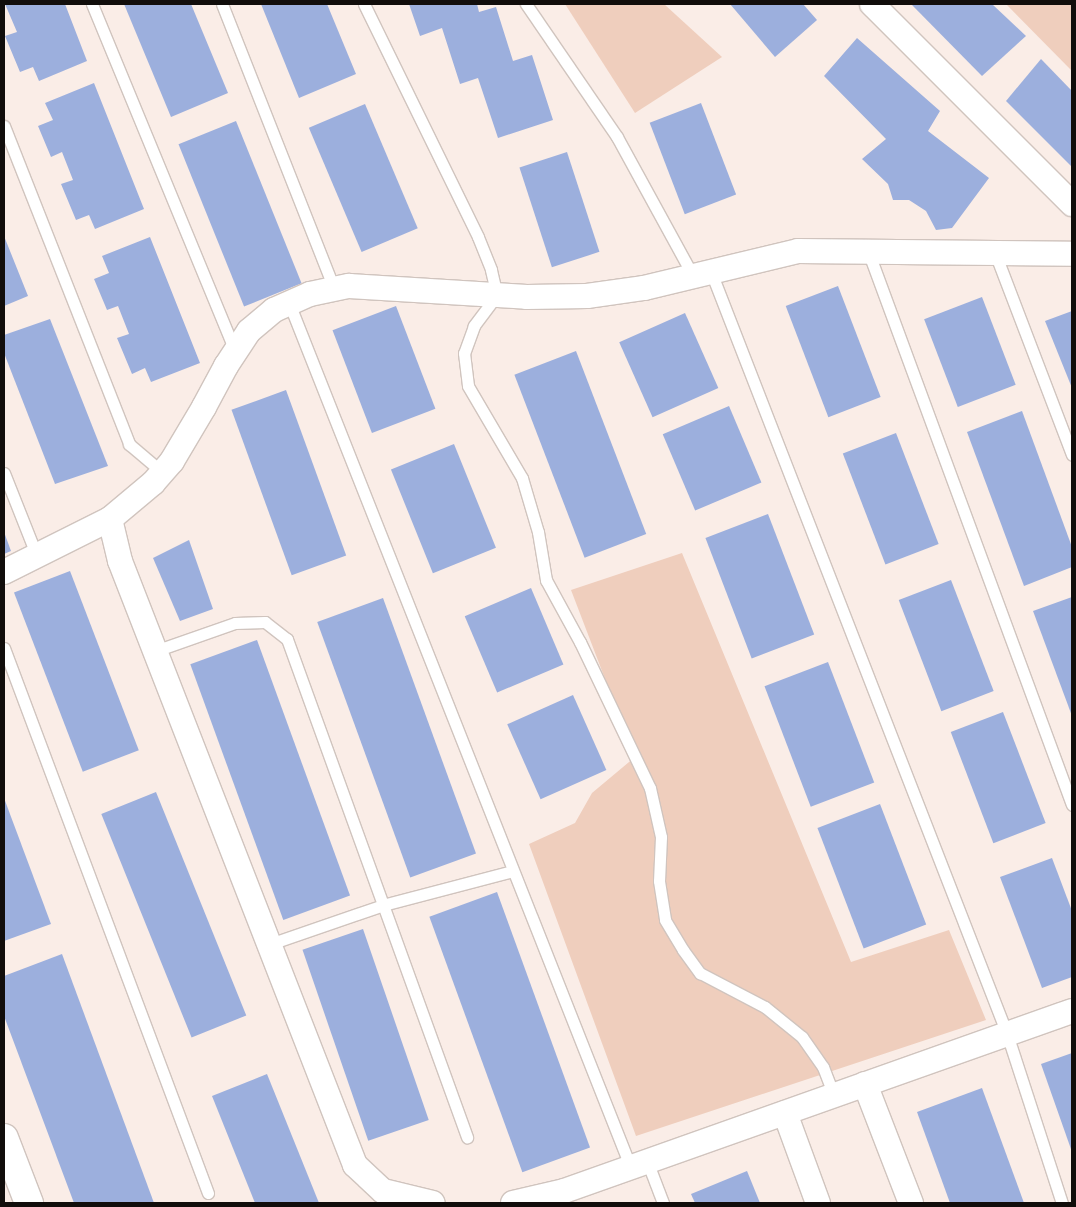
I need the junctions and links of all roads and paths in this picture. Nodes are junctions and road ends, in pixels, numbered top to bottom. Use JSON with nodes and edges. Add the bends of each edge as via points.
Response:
{"nodes":[{"id":1,"x":92,"y":4,"type":"edge"},
{"id":2,"x":222,"y":4,"type":"edge"},
{"id":3,"x":364,"y":4,"type":"edge"},
{"id":4,"x":526,"y":4,"type":"edge"},
{"id":5,"x":872,"y":4,"type":"edge"},
{"id":6,"x":4,"y":126,"type":"edge"},
{"id":7,"x":1072,"y":204,"type":"edge"},
{"id":8,"x":868,"y":251,"type":"junction"},
{"id":9,"x":995,"y":253,"type":"junction"},
{"id":10,"x":1072,"y":254,"type":"edge"},
{"id":11,"x":702,"y":274,"type":"junction"},
{"id":12,"x":334,"y":289,"type":"junction"},
{"id":13,"x":497,"y":295,"type":"junction"},
{"id":14,"x":288,"y":303,"type":"junction"},
{"id":15,"x":235,"y":351,"type":"junction"},
{"id":16,"x":1072,"y":455,"type":"edge"},
{"id":17,"x":162,"y":472,"type":"junction"},
{"id":18,"x":4,"y":473,"type":"edge"},
{"id":19,"x":110,"y":519,"type":"junction"},
{"id":20,"x":36,"y":554,"type":"junction"},
{"id":21,"x":4,"y":572,"type":"edge"},
{"id":22,"x":4,"y":648,"type":"edge"},
{"id":23,"x":155,"y":651,"type":"junction"},
{"id":24,"x":1072,"y":805,"type":"edge"},
{"id":25,"x":513,"y":871,"type":"junction"},
{"id":26,"x":383,"y":905,"type":"junction"},
{"id":27,"x":270,"y":944,"type":"junction"},
{"id":28,"x":1072,"y":1011,"type":"edge"},
{"id":29,"x":1008,"y":1034,"type":"junction"},
{"id":30,"x":865,"y":1084,"type":"junction"},
{"id":31,"x":834,"y":1095,"type":"junction"},
{"id":32,"x":785,"y":1112,"type":"junction"},
{"id":33,"x":467,"y":1137,"type":"dead end"},
{"id":34,"x":4,"y":1138,"type":"edge"},
{"id":35,"x":639,"y":1164,"type":"junction"},
{"id":36,"x":208,"y":1193,"type":"dead end"},
{"id":37,"x":29,"y":1203,"type":"edge"},
{"id":38,"x":433,"y":1203,"type":"edge"},
{"id":39,"x":513,"y":1203,"type":"edge"},
{"id":40,"x":663,"y":1203,"type":"edge"},
{"id":41,"x":818,"y":1203,"type":"edge"},
{"id":42,"x":911,"y":1203,"type":"edge"},
{"id":43,"x":1062,"y":1203,"type":"edge"}],
"edges":[{"from":1,"to":15,"type":"lane"},
{"from":2,"to":12,"type":"lane"},
{"from":3,"to":13,"type":"lane","via":[[478,237]]},
{"from":4,"to":11,"type":"lane","via":[[617,137]]},
{"from":5,"to":7,"type":"street"},
{"from":6,"to":17,"type":"lane","via":[[129,444]]},
{"from":8,"to":9,"type":"street"},
{"from":8,"to":11,"type":"street","via":[[798,251]]},
{"from":8,"to":24,"type":"lane"},
{"from":9,"to":10,"type":"street"},
{"from":9,"to":16,"type":"lane"},
{"from":11,"to":13,"type":"street","via":[[644,288],[587,296]]},
{"from":11,"to":29,"type":"lane"},
{"from":12,"to":13,"type":"street","via":[[359,286]]},
{"from":12,"to":14,"type":"street"},
{"from":13,"to":31,"type":"lane","via":[[474,326],[464,353],[468,386],[522,478],[538,532],[546,580],[580,642],[650,788],[661,837],[659,881],[665,920],[700,973],[765,1007],[802,1037],[823,1067]]},
{"from":14,"to":15,"type":"street","via":[[249,331]]},
{"from":14,"to":25,"type":"lane"},
{"from":15,"to":17,"type":"street"},
{"from":17,"to":19,"type":"street"},
{"from":18,"to":20,"type":"lane"},
{"from":19,"to":20,"type":"street"},
{"from":19,"to":23,"type":"street","via":[[120,561]]},
{"from":20,"to":21,"type":"street"},
{"from":22,"to":36,"type":"lane"},
{"from":23,"to":26,"type":"lane","via":[[235,622],[265,622],[287,639]]},
{"from":23,"to":27,"type":"street"},
{"from":25,"to":26,"type":"lane"},
{"from":25,"to":35,"type":"lane"},
{"from":26,"to":27,"type":"lane"},
{"from":26,"to":33,"type":"lane"},
{"from":27,"to":38,"type":"street","via":[[356,1166],[383,1191]]},
{"from":28,"to":29,"type":"street"},
{"from":29,"to":30,"type":"street"},
{"from":29,"to":43,"type":"lane"},
{"from":30,"to":31,"type":"street"},
{"from":30,"to":42,"type":"street"},
{"from":31,"to":32,"type":"street"},
{"from":32,"to":35,"type":"street"},
{"from":32,"to":41,"type":"street"},
{"from":34,"to":37,"type":"main road"},
{"from":35,"to":39,"type":"street","via":[[564,1191]]},
{"from":35,"to":40,"type":"lane"}]}
